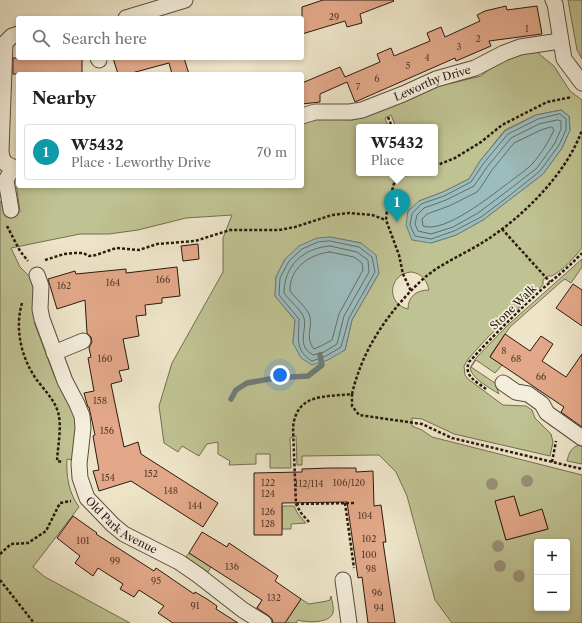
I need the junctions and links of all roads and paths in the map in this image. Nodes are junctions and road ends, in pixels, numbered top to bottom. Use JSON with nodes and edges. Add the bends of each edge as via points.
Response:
{"nodes":[{"id":1,"x":185,"y":0,"type":"edge"},
{"id":2,"x":553,"y":0,"type":"edge"},
{"id":3,"x":133,"y":16,"type":"edge"},
{"id":4,"x":16,"y":35,"type":"edge"},
{"id":5,"x":560,"y":41,"type":"junction"},
{"id":6,"x":3,"y":42,"type":"edge"},
{"id":7,"x":582,"y":83,"type":"edge"},
{"id":8,"x":575,"y":96,"type":"dead end"},
{"id":9,"x":304,"y":115,"type":"edge"},
{"id":10,"x":388,"y":116,"type":"dead end"},
{"id":11,"x":391,"y":124,"type":"edge"},
{"id":12,"x":582,"y":130,"type":"edge"},
{"id":13,"x":438,"y":165,"type":"edge"},
{"id":14,"x":16,"y":168,"type":"edge"},
{"id":15,"x":401,"y":176,"type":"edge"},
{"id":16,"x":396,"y":177,"type":"joint"},
{"id":17,"x":11,"y":210,"type":"joint"},
{"id":18,"x":386,"y":220,"type":"junction"},
{"id":19,"x":502,"y":229,"type":"junction"},
{"id":20,"x":582,"y":253,"type":"edge"},
{"id":21,"x":35,"y":271,"type":"junction"},
{"id":22,"x":550,"y":282,"type":"junction"},
{"id":23,"x":411,"y":291,"type":"junction"},
{"id":24,"x":23,"y":297,"type":"dead end"},
{"id":25,"x":83,"y":341,"type":"dead end"},
{"id":26,"x":54,"y":353,"type":"junction"},
{"id":27,"x":471,"y":378,"type":"dead end"},
{"id":28,"x":503,"y":383,"type":"dead end"},
{"id":29,"x":352,"y":394,"type":"junction"},
{"id":30,"x":582,"y":438,"type":"edge"},
{"id":31,"x":79,"y":464,"type":"junction"},
{"id":32,"x":582,"y":469,"type":"edge"},
{"id":33,"x":87,"y":498,"type":"junction"},
{"id":34,"x":345,"y":503,"type":"junction"},
{"id":35,"x":354,"y":503,"type":"dead end"},
{"id":36,"x":296,"y":504,"type":"junction"},
{"id":37,"x":309,"y":522,"type":"dead end"},
{"id":38,"x":0,"y":554,"type":"edge"},
{"id":39,"x":0,"y":580,"type":"edge"},
{"id":40,"x":343,"y":580,"type":"joint"},
{"id":41,"x":34,"y":623,"type":"edge"},
{"id":42,"x":264,"y":623,"type":"edge"},
{"id":43,"x":349,"y":623,"type":"edge"}],
"edges":[{"from":1,"to":3,"type":"street"},
{"from":2,"to":5,"type":"street"},
{"from":4,"to":6,"type":"street"},
{"from":5,"to":7,"type":"street","via":[[564,59]]},
{"from":5,"to":9,"type":"street","name":"Leworthy Drive","via":[[520,47],[475,68],[436,79],[362,110],[316,112]]},
{"from":6,"to":14,"type":"street","via":[[1,151],[6,164]]},
{"from":8,"to":13,"type":"path","via":[[547,102],[502,125],[455,158]]},
{"from":10,"to":11,"type":"path"},
{"from":12,"to":19,"type":"path","via":[[564,167],[534,201]]},
{"from":14,"to":17,"type":"street","via":[[6,180]]},
{"from":15,"to":16,"type":"path"},
{"from":16,"to":18,"type":"path"},
{"from":17,"to":21,"type":"path","via":[[3,214],[5,222],[20,251]]},
{"from":18,"to":21,"type":"path","via":[[364,214],[338,214],[279,230],[230,230],[195,240],[157,244],[138,250],[116,248],[89,256],[83,253],[64,254],[46,260]]},
{"from":18,"to":23,"type":"path"},
{"from":19,"to":22,"type":"path"},
{"from":19,"to":23,"type":"path","via":[[442,265]]},
{"from":20,"to":22,"type":"path","name":"Stone Walk"},
{"from":21,"to":26,"type":"street","name":"Old Park Avenue","via":[[41,286],[42,319]]},
{"from":22,"to":27,"type":"path","name":"Stone Walk","via":[[469,362],[467,372]]},
{"from":23,"to":29,"type":"path","via":[[371,343]]},
{"from":24,"to":31,"type":"path","via":[[20,307],[22,350],[31,370],[53,399],[58,414],[57,460]]},
{"from":25,"to":26,"type":"street"},
{"from":26,"to":31,"type":"street","name":"Old Park Avenue","via":[[82,416],[84,428]]},
{"from":28,"to":30,"type":"street","via":[[516,392],[528,394],[542,404],[547,414]]},
{"from":29,"to":32,"type":"path","via":[[352,406],[359,415],[422,424],[452,438]]},
{"from":29,"to":36,"type":"path","via":[[309,400],[296,413],[293,428]]},
{"from":31,"to":33,"type":"street","name":"Old Park Avenue","via":[[80,478]]},
{"from":33,"to":38,"type":"path","via":[[60,504],[46,531],[28,543],[11,544]]},
{"from":33,"to":42,"type":"street","name":"Old Park Avenue","via":[[124,534],[180,562]]},
{"from":34,"to":35,"type":"path"},
{"from":34,"to":36,"type":"path"},
{"from":34,"to":40,"type":"path","via":[[354,578]]},
{"from":36,"to":37,"type":"path","via":[[300,513]]},
{"from":39,"to":41,"type":"path"},
{"from":40,"to":43,"type":"street"}]}
